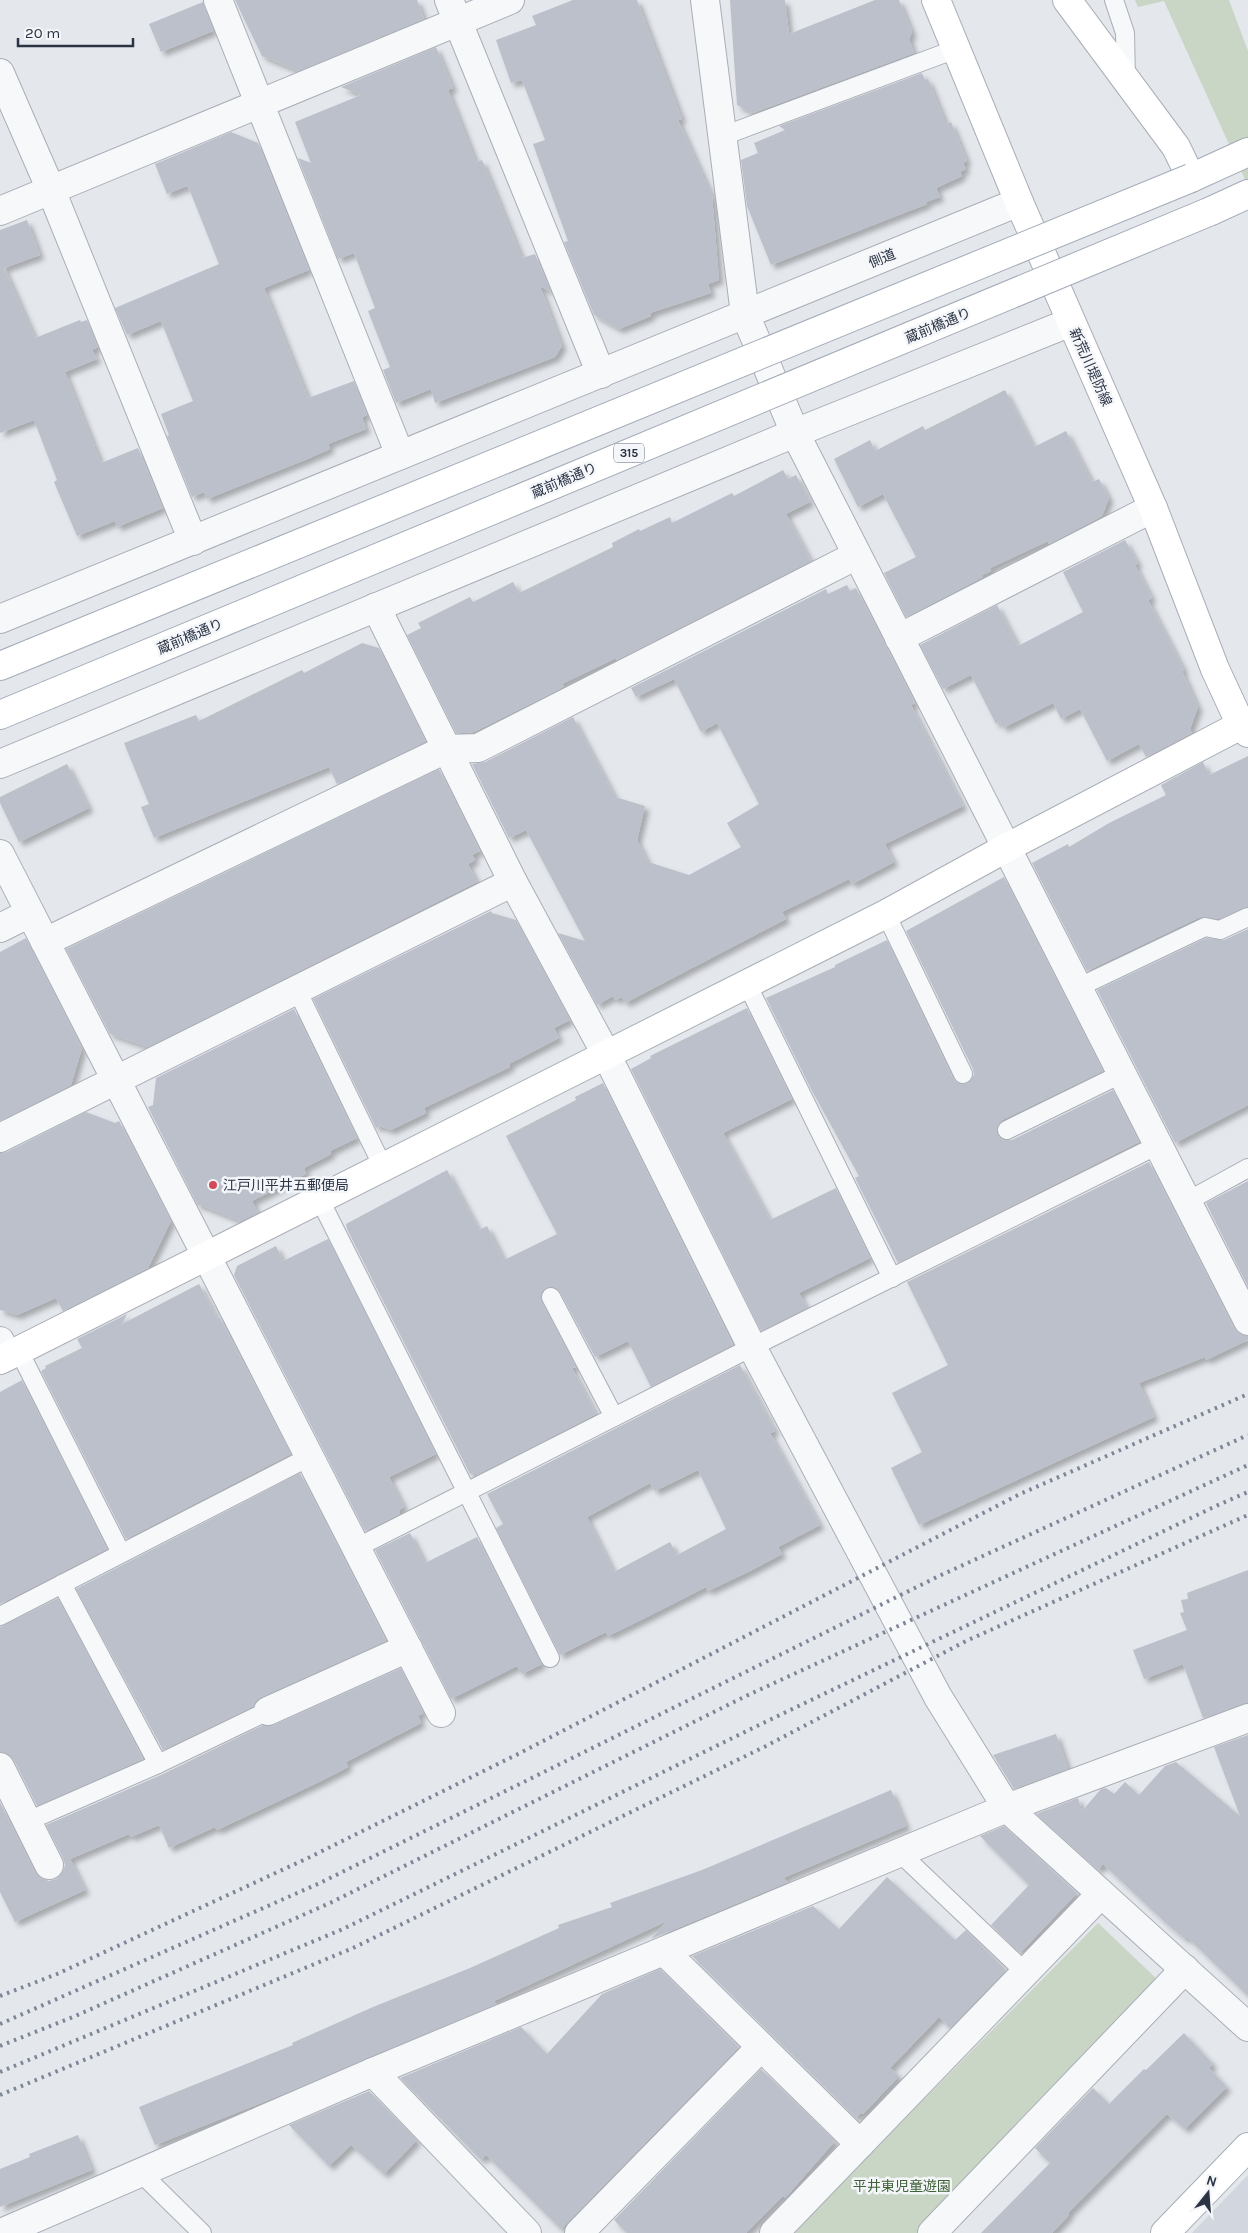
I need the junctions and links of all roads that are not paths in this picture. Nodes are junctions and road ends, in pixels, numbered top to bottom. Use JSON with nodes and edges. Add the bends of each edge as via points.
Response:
{"nodes":[{"id":1,"x":218,"y":0,"type":"edge"},
{"id":2,"x":510,"y":0,"type":"edge"},
{"id":3,"x":705,"y":0,"type":"edge"},
{"id":4,"x":936,"y":0,"type":"edge"},
{"id":5,"x":1067,"y":0,"type":"edge"},
{"id":6,"x":1114,"y":0,"type":"edge"},
{"id":7,"x":453,"y":10,"type":"edge"},
{"id":8,"x":956,"y":49,"type":"junction"},
{"id":9,"x":0,"y":73,"type":"edge"},
{"id":10,"x":1126,"y":79,"type":"junction"},
{"id":11,"x":259,"y":104,"type":"junction"},
{"id":12,"x":723,"y":136,"type":"junction"},
{"id":13,"x":1248,"y":152,"type":"edge"},
{"id":14,"x":1192,"y":178,"type":"junction"},
{"id":15,"x":50,"y":190,"type":"junction"},
{"id":16,"x":1248,"y":194,"type":"edge"},
{"id":17,"x":1019,"y":202,"type":"junction"},
{"id":18,"x":0,"y":211,"type":"edge"},
{"id":19,"x":745,"y":314,"type":"junction"},
{"id":20,"x":1071,"y":322,"type":"junction"},
{"id":21,"x":601,"y":374,"type":"junction"},
{"id":22,"x":795,"y":433,"type":"junction"},
{"id":23,"x":400,"y":455,"type":"junction"},
{"id":24,"x":1153,"y":508,"type":"junction"},
{"id":25,"x":193,"y":541,"type":"junction"},
{"id":26,"x":857,"y":555,"type":"junction"},
{"id":27,"x":376,"y":606,"type":"junction"},
{"id":28,"x":0,"y":619,"type":"edge"},
{"id":29,"x":899,"y":638,"type":"junction"},
{"id":30,"x":0,"y":666,"type":"edge"},
{"id":31,"x":0,"y":715,"type":"edge"},
{"id":32,"x":1244,"y":729,"type":"edge"},
{"id":33,"x":446,"y":749,"type":"junction"},
{"id":34,"x":0,"y":764,"type":"edge"},
{"id":35,"x":1006,"y":848,"type":"junction"},
{"id":36,"x":0,"y":854,"type":"edge"},
{"id":37,"x":513,"y":882,"type":"junction"},
{"id":38,"x":30,"y":913,"type":"junction"},
{"id":39,"x":886,"y":914,"type":"junction"},
{"id":40,"x":1248,"y":917,"type":"edge"},
{"id":41,"x":0,"y":928,"type":"edge"},
{"id":42,"x":45,"y":942,"type":"junction"},
{"id":43,"x":747,"y":984,"type":"junction"},
{"id":44,"x":1077,"y":988,"type":"junction"},
{"id":45,"x":297,"y":990,"type":"junction"},
{"id":46,"x":606,"y":1054,"type":"junction"},
{"id":47,"x":963,"y":1074,"type":"dead end"},
{"id":48,"x":1121,"y":1074,"type":"junction"},
{"id":49,"x":116,"y":1080,"type":"junction"},
{"id":50,"x":1007,"y":1130,"type":"dead end"},
{"id":51,"x":0,"y":1138,"type":"edge"},
{"id":52,"x":1158,"y":1145,"type":"junction"},
{"id":53,"x":382,"y":1166,"type":"junction"},
{"id":54,"x":1248,"y":1168,"type":"edge"},
{"id":55,"x":319,"y":1198,"type":"junction"},
{"id":56,"x":1186,"y":1202,"type":"junction"},
{"id":57,"x":206,"y":1255,"type":"junction"},
{"id":58,"x":892,"y":1278,"type":"junction"},
{"id":59,"x":551,"y":1297,"type":"dead end"},
{"id":60,"x":1248,"y":1321,"type":"edge"},
{"id":61,"x":752,"y":1347,"type":"junction"},
{"id":62,"x":7,"y":1352,"type":"edge"},
{"id":63,"x":614,"y":1417,"type":"junction"},
{"id":64,"x":310,"y":1457,"type":"junction"},
{"id":65,"x":467,"y":1492,"type":"junction"},
{"id":66,"x":356,"y":1548,"type":"junction"},
{"id":67,"x":121,"y":1554,"type":"junction"},
{"id":68,"x":62,"y":1584,"type":"junction"},
{"id":69,"x":0,"y":1616,"type":"edge"},
{"id":70,"x":408,"y":1648,"type":"junction"},
{"id":71,"x":550,"y":1658,"type":"dead end"},
{"id":72,"x":268,"y":1711,"type":"joint"},
{"id":73,"x":441,"y":1713,"type":"dead end"},
{"id":74,"x":1248,"y":1718,"type":"edge"},
{"id":75,"x":158,"y":1764,"type":"junction"},
{"id":76,"x":0,"y":1767,"type":"edge"},
{"id":77,"x":1007,"y":1808,"type":"junction"},
{"id":78,"x":28,"y":1821,"type":"junction"},
{"id":79,"x":900,"y":1853,"type":"junction"},
{"id":80,"x":50,"y":1865,"type":"dead end"},
{"id":81,"x":1101,"y":1894,"type":"junction"},
{"id":82,"x":664,"y":1951,"type":"junction"},
{"id":83,"x":1185,"y":1969,"type":"junction"},
{"id":84,"x":1025,"y":1972,"type":"junction"},
{"id":85,"x":1248,"y":2027,"type":"edge"},
{"id":86,"x":761,"y":2047,"type":"junction"},
{"id":87,"x":373,"y":2072,"type":"junction"},
{"id":88,"x":860,"y":2144,"type":"junction"},
{"id":89,"x":1248,"y":2147,"type":"edge"},
{"id":90,"x":141,"y":2173,"type":"junction"},
{"id":91,"x":1,"y":2233,"type":"edge"},
{"id":92,"x":202,"y":2233,"type":"edge"},
{"id":93,"x":527,"y":2233,"type":"edge"},
{"id":94,"x":579,"y":2233,"type":"edge"},
{"id":95,"x":774,"y":2233,"type":"edge"},
{"id":96,"x":932,"y":2233,"type":"edge"},
{"id":97,"x":1165,"y":2233,"type":"edge"}],
"edges":[{"from":1,"to":11,"type":"street"},
{"from":2,"to":7,"type":"street"},
{"from":3,"to":12,"type":"street"},
{"from":4,"to":8,"type":"main road","name":"新荒川堤防線"},
{"from":5,"to":10,"type":"main road"},
{"from":6,"to":10,"type":"lane","via":[[1126,33]]},
{"from":7,"to":11,"type":"street"},
{"from":7,"to":21,"type":"street"},
{"from":8,"to":12,"type":"lane"},
{"from":8,"to":17,"type":"main road","name":"新荒川堤防線"},
{"from":9,"to":15,"type":"street"},
{"from":10,"to":14,"type":"main road","via":[[1176,147]]},
{"from":11,"to":15,"type":"street"},
{"from":11,"to":23,"type":"street"},
{"from":12,"to":19,"type":"street"},
{"from":13,"to":14,"type":"main road"},
{"from":14,"to":30,"type":"main road","bridge":true},
{"from":15,"to":18,"type":"street"},
{"from":15,"to":25,"type":"street"},
{"from":16,"to":31,"type":"main road","name":"蔵前橋通り","number":"315","bridge":true},
{"from":17,"to":19,"type":"street","name":"側道"},
{"from":17,"to":20,"type":"main road","name":"新荒川堤防線"},
{"from":19,"to":21,"type":"street","name":"側道"},
{"from":19,"to":22,"type":"street"},
{"from":20,"to":22,"type":"street"},
{"from":20,"to":24,"type":"main road","name":"新荒川堤防線"},
{"from":21,"to":23,"type":"street","name":"側道"},
{"from":22,"to":26,"type":"street"},
{"from":22,"to":27,"type":"street"},
{"from":23,"to":25,"type":"street","name":"側道"},
{"from":24,"to":29,"type":"street"},
{"from":24,"to":32,"type":"main road","name":"新荒川堤防線","via":[[1215,669]]},
{"from":25,"to":28,"type":"street","name":"側道"},
{"from":26,"to":29,"type":"street"},
{"from":26,"to":33,"type":"street","via":[[478,748]]},
{"from":27,"to":33,"type":"street"},
{"from":27,"to":34,"type":"street"},
{"from":29,"to":35,"type":"street"},
{"from":32,"to":35,"type":"main road"},
{"from":33,"to":37,"type":"street"},
{"from":33,"to":42,"type":"street"},
{"from":35,"to":39,"type":"main road"},
{"from":35,"to":44,"type":"street"},
{"from":36,"to":38,"type":"street"},
{"from":37,"to":45,"type":"street"},
{"from":37,"to":46,"type":"street"},
{"from":38,"to":41,"type":"street"},
{"from":38,"to":42,"type":"street"},
{"from":39,"to":43,"type":"main road"},
{"from":39,"to":47,"type":"lane"},
{"from":40,"to":44,"type":"lane","via":[[1220,930],[1205,927]]},
{"from":42,"to":49,"type":"street"},
{"from":43,"to":46,"type":"main road"},
{"from":43,"to":58,"type":"lane"},
{"from":44,"to":48,"type":"street"},
{"from":45,"to":49,"type":"street"},
{"from":45,"to":53,"type":"lane"},
{"from":46,"to":53,"type":"main road"},
{"from":46,"to":61,"type":"street"},
{"from":48,"to":50,"type":"lane"},
{"from":48,"to":52,"type":"street"},
{"from":49,"to":51,"type":"street"},
{"from":49,"to":57,"type":"street"},
{"from":52,"to":56,"type":"street"},
{"from":52,"to":58,"type":"lane"},
{"from":53,"to":55,"type":"main road"},
{"from":54,"to":56,"type":"lane"},
{"from":55,"to":57,"type":"main road"},
{"from":55,"to":65,"type":"lane"},
{"from":56,"to":60,"type":"street"},
{"from":57,"to":62,"type":"main road"},
{"from":57,"to":64,"type":"street"},
{"from":58,"to":61,"type":"lane"},
{"from":59,"to":63,"type":"lane"},
{"from":61,"to":63,"type":"lane"},
{"from":61,"to":77,"type":"street","via":[[938,1696]]},
{"from":62,"to":67,"type":"lane"},
{"from":63,"to":65,"type":"lane"},
{"from":64,"to":66,"type":"street"},
{"from":64,"to":67,"type":"lane"},
{"from":65,"to":66,"type":"lane"},
{"from":65,"to":71,"type":"lane"},
{"from":66,"to":70,"type":"street"},
{"from":67,"to":68,"type":"lane"},
{"from":68,"to":69,"type":"lane"},
{"from":68,"to":75,"type":"lane"},
{"from":70,"to":72,"type":"street"},
{"from":70,"to":73,"type":"street"},
{"from":72,"to":75,"type":"lane"},
{"from":74,"to":77,"type":"street"},
{"from":75,"to":78,"type":"lane"},
{"from":76,"to":78,"type":"street"},
{"from":77,"to":79,"type":"street"},
{"from":77,"to":81,"type":"street"},
{"from":78,"to":80,"type":"street"},
{"from":79,"to":82,"type":"street"},
{"from":79,"to":84,"type":"lane"},
{"from":81,"to":83,"type":"street"},
{"from":81,"to":84,"type":"street"},
{"from":82,"to":86,"type":"street"},
{"from":82,"to":87,"type":"street"},
{"from":83,"to":85,"type":"street"},
{"from":83,"to":96,"type":"street"},
{"from":84,"to":88,"type":"street"},
{"from":86,"to":88,"type":"street"},
{"from":86,"to":94,"type":"street"},
{"from":87,"to":90,"type":"street"},
{"from":87,"to":93,"type":"street"},
{"from":88,"to":95,"type":"street"},
{"from":89,"to":97,"type":"main road"},
{"from":90,"to":91,"type":"street"},
{"from":90,"to":92,"type":"lane"}]}
